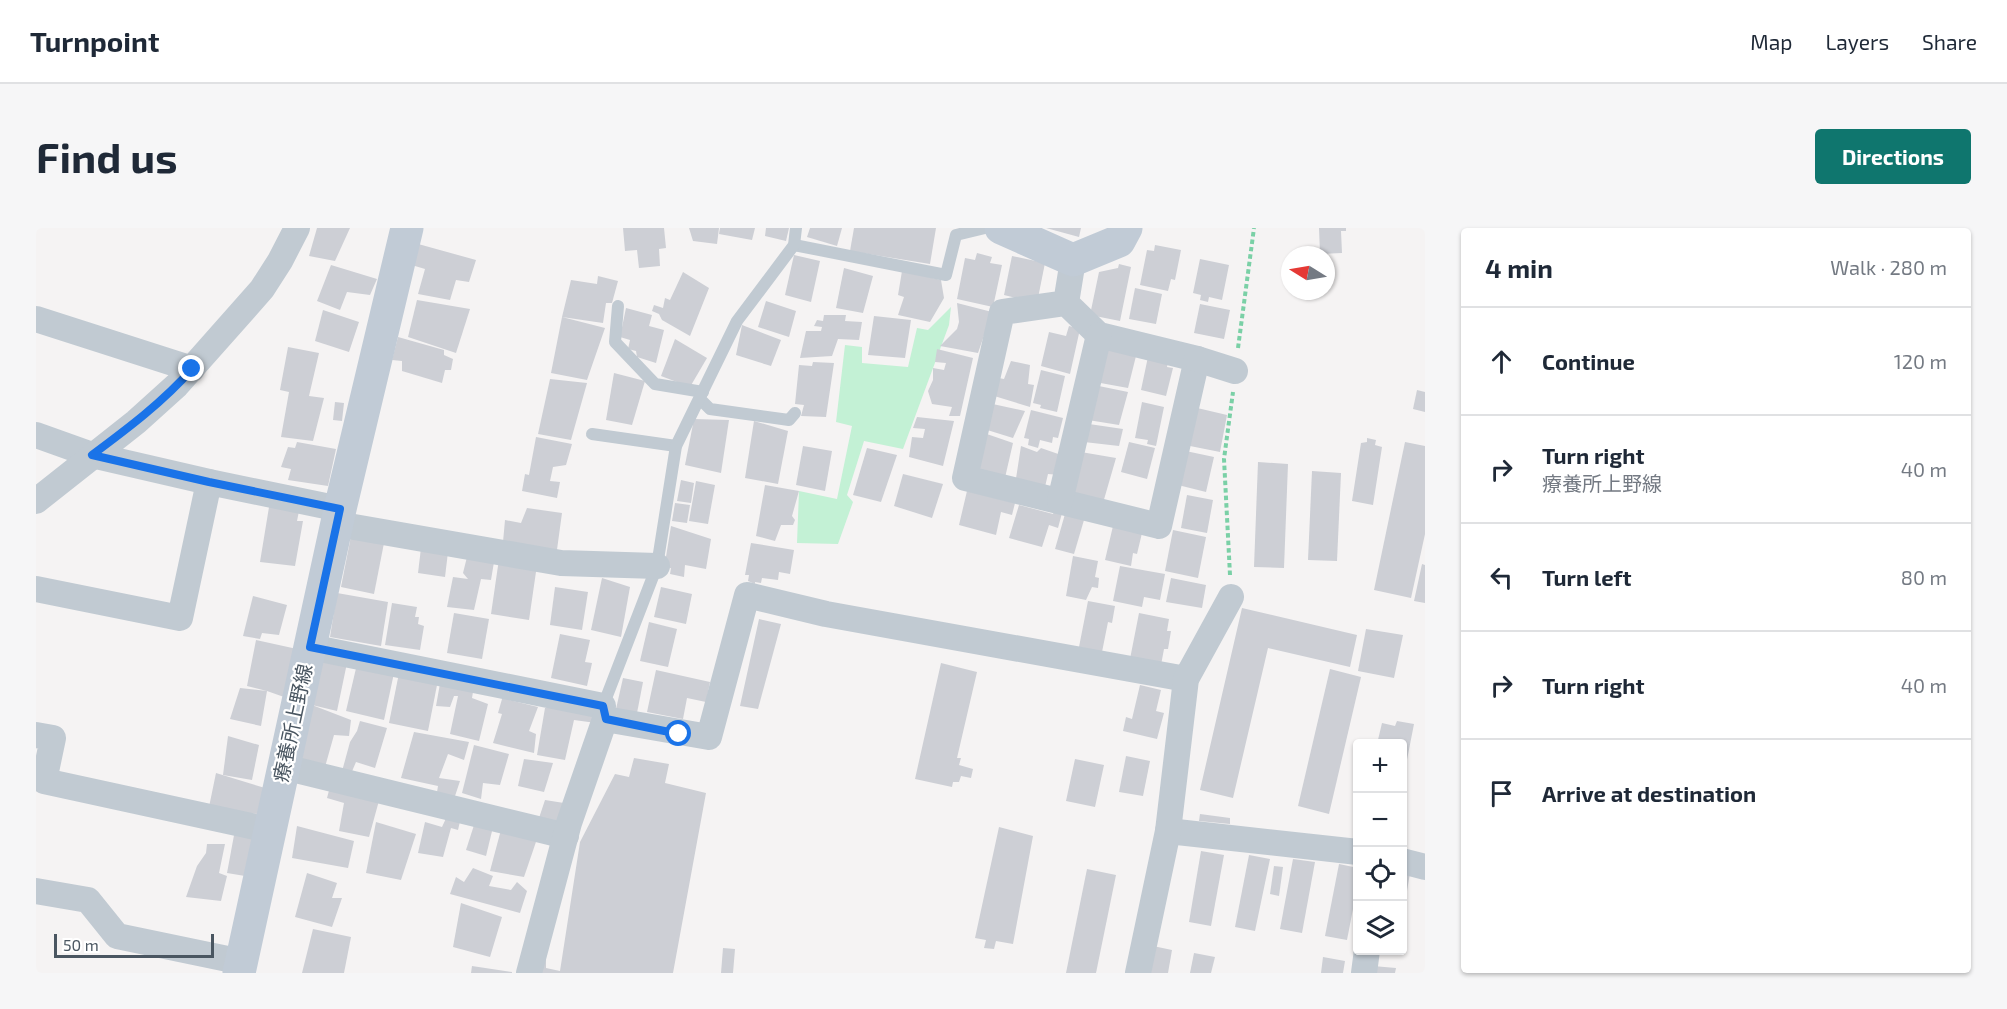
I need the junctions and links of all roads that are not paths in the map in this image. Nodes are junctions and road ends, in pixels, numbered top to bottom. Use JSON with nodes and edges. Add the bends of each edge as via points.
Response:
{"nodes":[{"id":1,"x":297,"y":228,"type":"edge"},
{"id":2,"x":407,"y":228,"type":"edge"},
{"id":3,"x":796,"y":228,"type":"edge"},
{"id":4,"x":985,"y":228,"type":"edge"},
{"id":5,"x":1001,"y":228,"type":"edge"},
{"id":6,"x":1126,"y":228,"type":"edge"},
{"id":7,"x":794,"y":245,"type":"junction"},
{"id":8,"x":1073,"y":260,"type":"junction"},
{"id":9,"x":1066,"y":303,"type":"junction"},
{"id":10,"x":618,"y":306,"type":"dead end"},
{"id":11,"x":36,"y":319,"type":"edge"},
{"id":12,"x":1099,"y":335,"type":"junction"},
{"id":13,"x":1197,"y":359,"type":"junction"},
{"id":14,"x":192,"y":369,"type":"junction"},
{"id":15,"x":1235,"y":371,"type":"road end"},
{"id":16,"x":701,"y":395,"type":"junction"},
{"id":17,"x":795,"y":413,"type":"dead end"},
{"id":18,"x":592,"y":434,"type":"dead end"},
{"id":19,"x":36,"y":435,"type":"edge"},
{"id":20,"x":676,"y":446,"type":"junction"},
{"id":21,"x":92,"y":455,"type":"junction"},
{"id":22,"x":209,"y":482,"type":"junction"},
{"id":23,"x":36,"y":501,"type":"edge"},
{"id":24,"x":1060,"y":501,"type":"junction"},
{"id":25,"x":338,"y":516,"type":"junction"},
{"id":26,"x":657,"y":566,"type":"junction"},
{"id":27,"x":36,"y":589,"type":"edge"},
{"id":28,"x":1231,"y":597,"type":"road end"},
{"id":29,"x":310,"y":647,"type":"junction"},
{"id":30,"x":1186,"y":679,"type":"junction"},
{"id":31,"x":604,"y":712,"type":"junction"},
{"id":32,"x":36,"y":735,"type":"edge"},
{"id":33,"x":284,"y":767,"type":"junction"},
{"id":34,"x":269,"y":830,"type":"junction"},
{"id":35,"x":1168,"y":831,"type":"junction"},
{"id":36,"x":566,"y":836,"type":"junction"},
{"id":37,"x":1353,"y":851,"type":"edge"},
{"id":38,"x":1407,"y":862,"type":"edge"},
{"id":39,"x":1425,"y":867,"type":"edge"},
{"id":40,"x":36,"y":891,"type":"edge"},
{"id":41,"x":1366,"y":955,"type":"edge"},
{"id":42,"x":240,"y":967,"type":"edge"},
{"id":43,"x":529,"y":973,"type":"edge"},
{"id":44,"x":1138,"y":973,"type":"edge"},
{"id":45,"x":1364,"y":973,"type":"edge"}],
"edges":[{"from":1,"to":14,"type":"street","via":[[262,289]]},
{"from":2,"to":25,"type":"street","name":"療養所上野線"},
{"from":3,"to":7,"type":"lane"},
{"from":4,"to":7,"type":"lane","via":[[956,235],[946,276]]},
{"from":5,"to":8,"type":"street"},
{"from":6,"to":8,"type":"street","via":[[1119,241]]},
{"from":7,"to":16,"type":"lane","via":[[737,321]]},
{"from":8,"to":9,"type":"street"},
{"from":9,"to":12,"type":"street"},
{"from":9,"to":24,"type":"street","via":[[1002,312],[965,478]]},
{"from":10,"to":16,"type":"lane","via":[[615,342],[655,384]]},
{"from":11,"to":14,"type":"street"},
{"from":12,"to":13,"type":"street"},
{"from":12,"to":24,"type":"street"},
{"from":13,"to":15,"type":"street"},
{"from":13,"to":24,"type":"street","via":[[1159,526]]},
{"from":14,"to":21,"type":"street","via":[[136,422]]},
{"from":16,"to":17,"type":"lane","via":[[710,409],[789,420]]},
{"from":16,"to":20,"type":"lane"},
{"from":18,"to":20,"type":"lane"},
{"from":19,"to":21,"type":"street"},
{"from":20,"to":26,"type":"lane"},
{"from":21,"to":22,"type":"street"},
{"from":21,"to":23,"type":"street"},
{"from":22,"to":25,"type":"street"},
{"from":22,"to":27,"type":"street","via":[[180,618]]},
{"from":25,"to":26,"type":"street","via":[[561,563]]},
{"from":25,"to":29,"type":"street","name":"療養所上野線"},
{"from":26,"to":31,"type":"lane"},
{"from":28,"to":30,"type":"street"},
{"from":29,"to":31,"type":"street"},
{"from":29,"to":33,"type":"street","name":"療養所上野線"},
{"from":30,"to":31,"type":"street","via":[[826,614],[747,595],[709,737]]},
{"from":30,"to":35,"type":"street"},
{"from":31,"to":36,"type":"street"},
{"from":32,"to":34,"type":"street","via":[[53,738],[44,781]]},
{"from":33,"to":34,"type":"street","name":"療養所上野線"},
{"from":33,"to":36,"type":"street"},
{"from":34,"to":42,"type":"street","name":"療養所上野線"},
{"from":35,"to":37,"type":"street"},
{"from":35,"to":44,"type":"street"},
{"from":36,"to":43,"type":"street"},
{"from":38,"to":39,"type":"street"},
{"from":40,"to":42,"type":"street","via":[[88,900],[117,936]]},
{"from":41,"to":45,"type":"street"}]}
